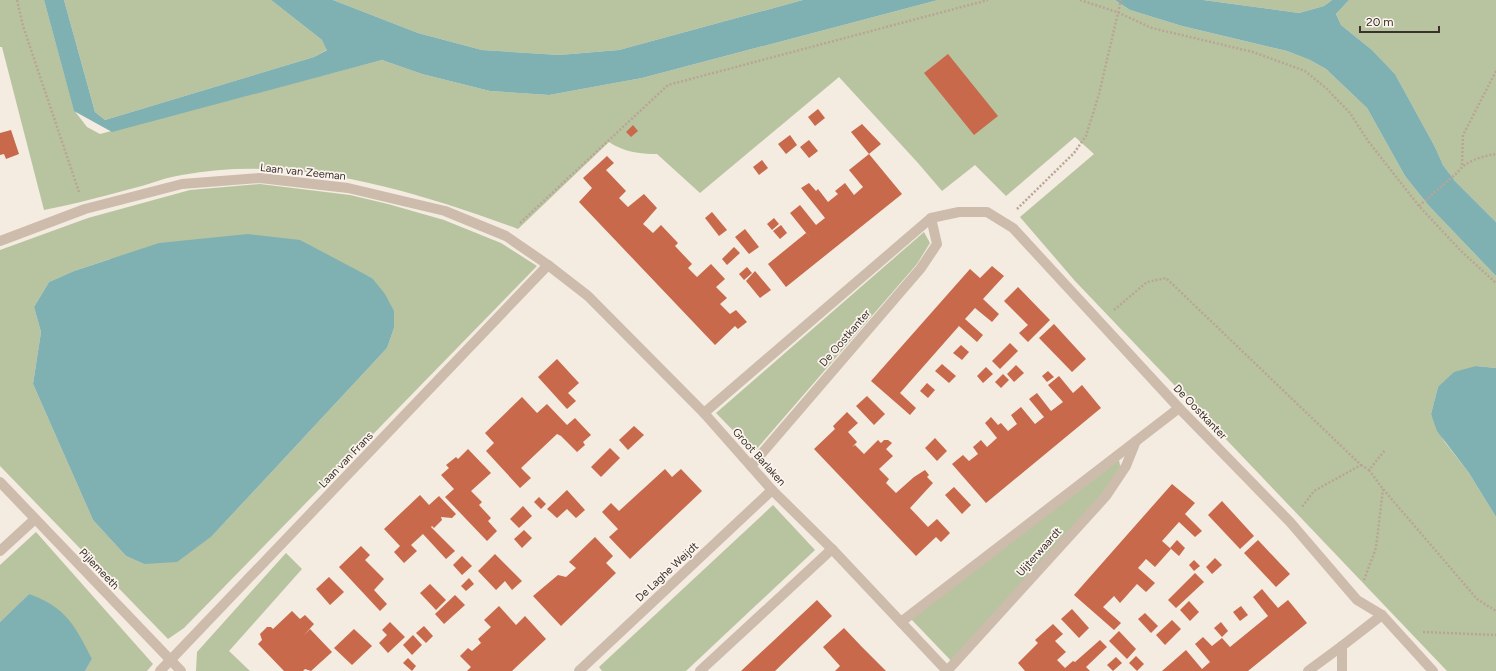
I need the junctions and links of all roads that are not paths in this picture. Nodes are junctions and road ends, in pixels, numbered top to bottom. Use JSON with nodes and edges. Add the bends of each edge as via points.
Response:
{"nodes":[{"id":1,"x":931,"y":218,"type":"junction"},
{"id":2,"x":0,"y":241,"type":"edge"},
{"id":3,"x":548,"y":265,"type":"junction"},
{"id":4,"x":1179,"y":408,"type":"junction"},
{"id":5,"x":704,"y":413,"type":"junction"},
{"id":6,"x":1136,"y":440,"type":"junction"},
{"id":7,"x":752,"y":466,"type":"junction"},
{"id":8,"x":0,"y":482,"type":"edge"},
{"id":9,"x":772,"y":490,"type":"junction"},
{"id":10,"x":35,"y":519,"type":"junction"},
{"id":11,"x":832,"y":549,"type":"junction"},
{"id":12,"x":0,"y":551,"type":"edge"},
{"id":13,"x":1382,"y":615,"type":"junction"},
{"id":14,"x":901,"y":622,"type":"junction"},
{"id":15,"x":1342,"y":646,"type":"junction"},
{"id":16,"x":170,"y":661,"type":"junction"},
{"id":17,"x":583,"y":670,"type":"edge"},
{"id":18,"x":160,"y":671,"type":"edge"},
{"id":19,"x":181,"y":671,"type":"edge"},
{"id":20,"x":700,"y":671,"type":"edge"},
{"id":21,"x":947,"y":671,"type":"edge"},
{"id":22,"x":1308,"y":671,"type":"edge"},
{"id":23,"x":1342,"y":671,"type":"edge"},
{"id":24,"x":1433,"y":671,"type":"edge"}],
"edges":[{"from":1,"to":4,"type":"street","name":"De Oostkanter","via":[[959,212],[987,212],[1013,228]]},
{"from":1,"to":5,"type":"street","name":"De Oostkanter"},
{"from":1,"to":7,"type":"street","name":"De Oostkanter","via":[[937,244],[921,268]]},
{"from":2,"to":3,"type":"street","name":"Laan van Zeeman","via":[[85,209],[182,184],[260,178],[348,188],[445,211],[506,236]]},
{"from":3,"to":5,"type":"street","name":"Groot Barlaken","via":[[588,296]]},
{"from":3,"to":16,"type":"street","name":"Laan van Frans"},
{"from":4,"to":6,"type":"street"},
{"from":4,"to":13,"type":"street","name":"De Oostkanter","via":[[1290,522],[1357,600]]},
{"from":5,"to":7,"type":"street","name":"Groot Barlaken"},
{"from":6,"to":14,"type":"street"},
{"from":6,"to":21,"type":"street","name":"Uijterwaardt","via":[[1126,466],[1106,496]]},
{"from":7,"to":9,"type":"street","name":"Groot Barlaken"},
{"from":8,"to":10,"type":"street","name":"Pijlemeeth"},
{"from":9,"to":11,"type":"street","name":"Groot Barlaken"},
{"from":9,"to":17,"type":"street","name":"De Laghe Weijdt"},
{"from":10,"to":12,"type":"street"},
{"from":10,"to":16,"type":"street","name":"Pijlemeeth"},
{"from":11,"to":14,"type":"street","name":"Groot Barlaken"},
{"from":11,"to":20,"type":"street"},
{"from":13,"to":15,"type":"street"},
{"from":13,"to":24,"type":"street","name":"De Oostkanter"},
{"from":14,"to":21,"type":"street","name":"Groot Barlaken"},
{"from":15,"to":22,"type":"street"},
{"from":15,"to":23,"type":"street"},
{"from":16,"to":18,"type":"street","name":"Laan van Frans"},
{"from":16,"to":19,"type":"street","name":"Pijlemeeth"}]}
